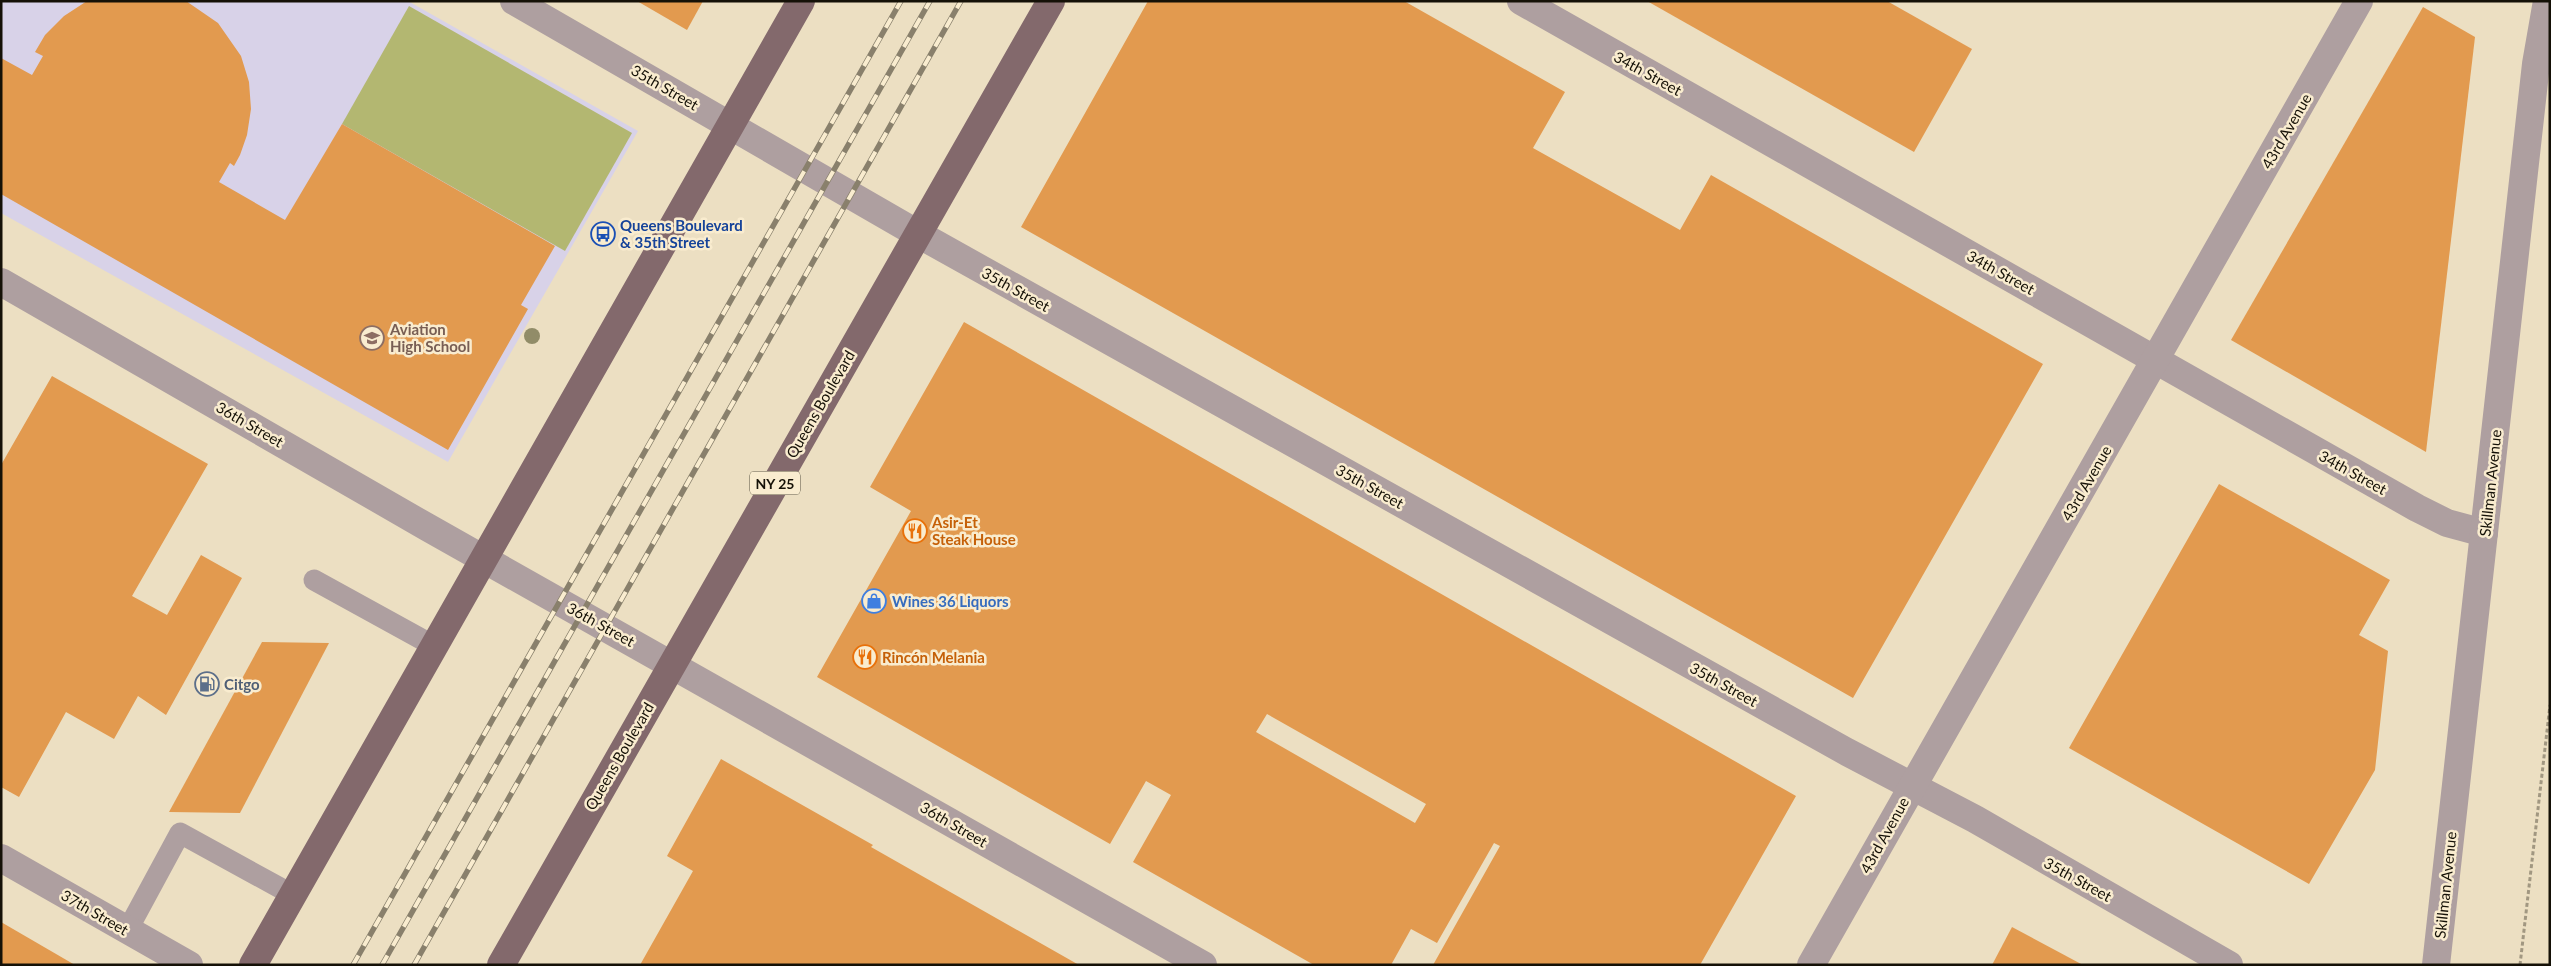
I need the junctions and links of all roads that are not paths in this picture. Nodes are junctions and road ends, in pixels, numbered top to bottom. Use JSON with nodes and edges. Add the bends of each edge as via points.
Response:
{"nodes":[{"id":1,"x":514,"y":1,"type":"edge"},
{"id":2,"x":801,"y":1,"type":"edge"},
{"id":3,"x":1050,"y":1,"type":"edge"},
{"id":4,"x":1521,"y":1,"type":"edge"},
{"id":5,"x":2360,"y":1,"type":"edge"},
{"id":6,"x":2544,"y":3,"type":"edge"},
{"id":7,"x":730,"y":125,"type":"junction"},
{"id":8,"x":918,"y":234,"type":"junction"},
{"id":9,"x":1,"y":282,"type":"edge"},
{"id":10,"x":2156,"y":360,"type":"junction"},
{"id":11,"x":2484,"y":533,"type":"junction"},
{"id":12,"x":485,"y":559,"type":"junction"},
{"id":13,"x":314,"y":580,"type":"dead end"},
{"id":14,"x":434,"y":646,"type":"junction"},
{"id":15,"x":672,"y":664,"type":"junction"},
{"id":16,"x":1912,"y":786,"type":"junction"},
{"id":17,"x":1,"y":858,"type":"edge"},
{"id":18,"x":293,"y":895,"type":"junction"},
{"id":19,"x":127,"y":931,"type":"junction"},
{"id":20,"x":189,"y":965,"type":"edge"},
{"id":21,"x":253,"y":965,"type":"edge"},
{"id":22,"x":501,"y":965,"type":"edge"},
{"id":23,"x":1203,"y":965,"type":"edge"},
{"id":24,"x":1811,"y":965,"type":"edge"},
{"id":25,"x":2229,"y":965,"type":"edge"},
{"id":26,"x":2436,"y":965,"type":"edge"}],
"edges":[{"from":1,"to":7,"type":"street","name":"35th Street"},
{"from":2,"to":7,"type":"main road"},
{"from":3,"to":8,"type":"main road","name":"Queens Boulevard","number":"NY 25"},
{"from":4,"to":10,"type":"street","name":"34th Street"},
{"from":5,"to":10,"type":"street","name":"43rd Avenue"},
{"from":6,"to":11,"type":"street","name":"Skillman Avenue"},
{"from":7,"to":8,"type":"street","name":"35th Street"},
{"from":7,"to":12,"type":"main road"},
{"from":8,"to":15,"type":"main road","name":"Queens Boulevard","number":"NY 25"},
{"from":8,"to":16,"type":"street","name":"35th Street"},
{"from":9,"to":12,"type":"street","name":"36th Street"},
{"from":10,"to":11,"type":"street","name":"34th Street","via":[[2425,512],[2447,523]]},
{"from":10,"to":16,"type":"street","name":"43rd Avenue"},
{"from":11,"to":26,"type":"street","name":"Skillman Avenue"},
{"from":12,"to":14,"type":"main road"},
{"from":12,"to":15,"type":"street","name":"36th Street"},
{"from":13,"to":14,"type":"lane"},
{"from":14,"to":18,"type":"main road"},
{"from":15,"to":22,"type":"main road","name":"Queens Boulevard","number":"NY 25"},
{"from":15,"to":23,"type":"street","name":"36th Street"},
{"from":16,"to":24,"type":"street","name":"43rd Avenue"},
{"from":16,"to":25,"type":"street","name":"35th Street"},
{"from":17,"to":19,"type":"street","name":"37th Street"},
{"from":18,"to":19,"type":"lane","via":[[180,832]]},
{"from":18,"to":21,"type":"main road"},
{"from":19,"to":20,"type":"street","name":"37th Street"}]}
